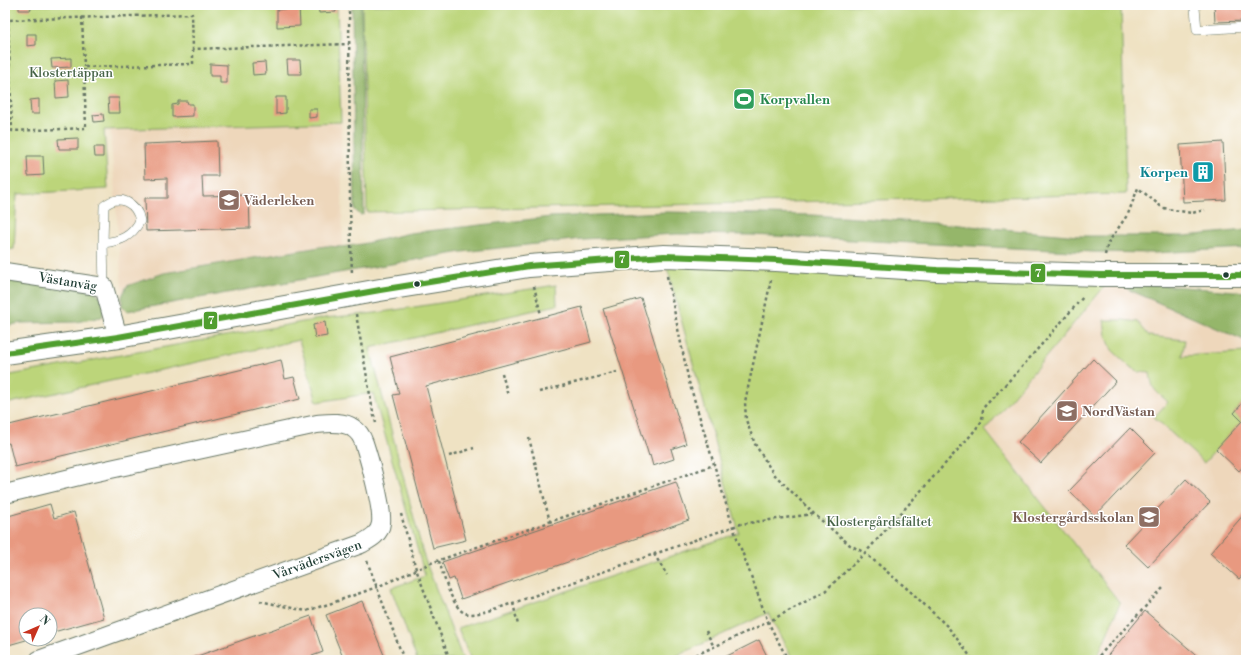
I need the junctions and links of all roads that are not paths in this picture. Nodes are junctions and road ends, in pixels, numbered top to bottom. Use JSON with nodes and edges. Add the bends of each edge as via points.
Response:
{"nodes":[{"id":1,"x":1195,"y":8,"type":"dead end"},
{"id":2,"x":1246,"y":28,"type":"edge"},
{"id":3,"x":103,"y":243,"type":"junction"},
{"id":4,"x":5,"y":272,"type":"edge"},
{"id":5,"x":1246,"y":275,"type":"edge"},
{"id":6,"x":104,"y":287,"type":"junction"},
{"id":7,"x":118,"y":337,"type":"junction"},
{"id":8,"x":5,"y":353,"type":"edge"},
{"id":9,"x":5,"y":494,"type":"edge"},
{"id":10,"x":39,"y":660,"type":"edge"}],
"edges":[{"from":1,"to":2,"type":"lane","via":[[1197,30]]},
{"from":3,"to":3,"type":"lane","via":[[121,240],[135,229],[140,221],[135,207],[117,200],[110,201],[104,206]]},
{"from":3,"to":6,"type":"lane"},
{"from":4,"to":6,"type":"street","name":"Västanväg"},
{"from":5,"to":7,"type":"street","via":[[1100,275],[937,270],[664,256],[529,266]]},
{"from":6,"to":7,"type":"street","name":"Västanväg"},
{"from":7,"to":8,"type":"street"},
{"from":9,"to":10,"type":"street","name":"Vårvädersvägen","via":[[317,424],[340,423],[353,428],[364,442],[381,511],[381,524],[377,534],[361,544]]}]}
